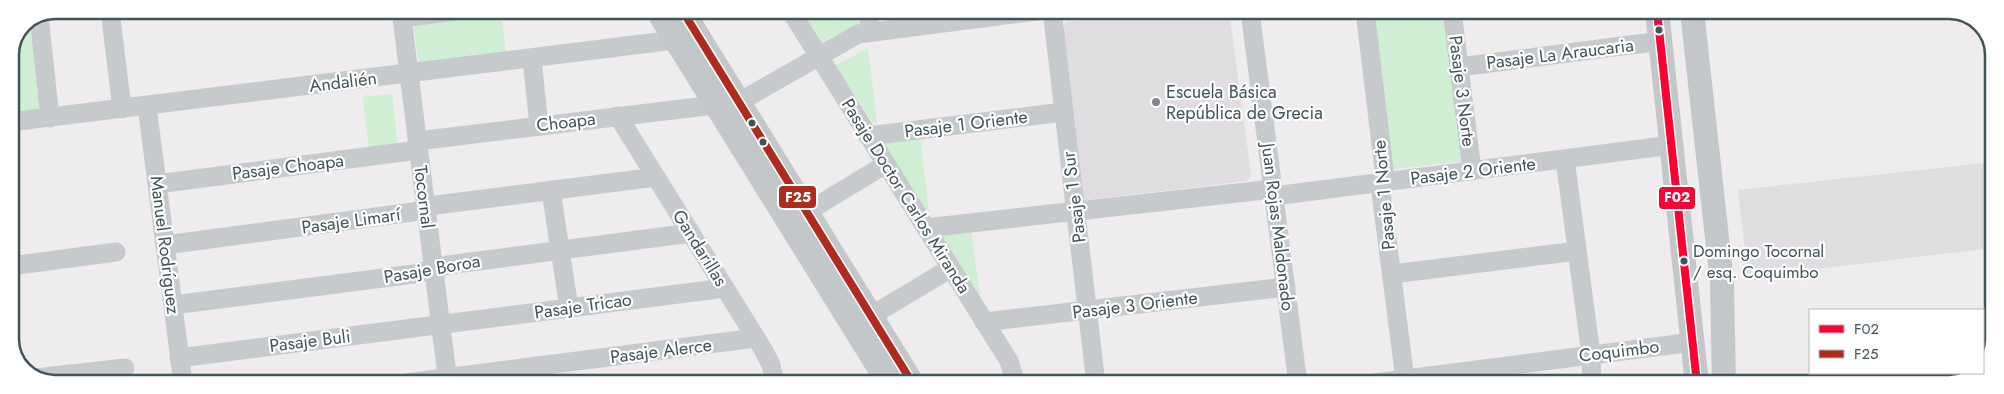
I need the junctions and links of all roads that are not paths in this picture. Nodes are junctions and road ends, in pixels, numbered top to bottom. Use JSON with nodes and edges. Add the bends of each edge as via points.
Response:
{"nodes":[{"id":1,"x":111,"y":19,"type":"edge"},
{"id":2,"x":402,"y":19,"type":"edge"},
{"id":3,"x":663,"y":19,"type":"edge"},
{"id":4,"x":688,"y":19,"type":"edge"},
{"id":5,"x":796,"y":19,"type":"edge"},
{"id":6,"x":869,"y":19,"type":"edge"},
{"id":7,"x":969,"y":19,"type":"edge"},
{"id":8,"x":1053,"y":19,"type":"edge"},
{"id":9,"x":1251,"y":19,"type":"edge"},
{"id":10,"x":1365,"y":19,"type":"edge"},
{"id":11,"x":1453,"y":19,"type":"edge"},
{"id":12,"x":1686,"y":19,"type":"edge"},
{"id":13,"x":1694,"y":19,"type":"edge"},
{"id":14,"x":40,"y":22,"type":"edge"},
{"id":15,"x":1659,"y":24,"type":"edge"},
{"id":16,"x":870,"y":31,"type":"junction"},
{"id":17,"x":676,"y":40,"type":"junction"},
{"id":18,"x":818,"y":55,"type":"junction"},
{"id":19,"x":532,"y":58,"type":"junction"},
{"id":20,"x":1459,"y":67,"type":"junction"},
{"id":21,"x":409,"y":74,"type":"junction"},
{"id":22,"x":739,"y":102,"type":"junction"},
{"id":23,"x":715,"y":104,"type":"junction"},
{"id":24,"x":147,"y":106,"type":"junction"},
{"id":25,"x":122,"y":109,"type":"junction"},
{"id":26,"x":1064,"y":112,"type":"junction"},
{"id":27,"x":618,"y":116,"type":"junction"},
{"id":28,"x":50,"y":118,"type":"junction"},
{"id":29,"x":19,"y":121,"type":"edge"},
{"id":30,"x":539,"y":126,"type":"junction"},
{"id":31,"x":868,"y":136,"type":"junction"},
{"id":32,"x":418,"y":145,"type":"junction"},
{"id":33,"x":1672,"y":145,"type":"junction"},
{"id":34,"x":1565,"y":159,"type":"junction"},
{"id":35,"x":886,"y":164,"type":"junction"},
{"id":36,"x":1472,"y":171,"type":"junction"},
{"id":37,"x":656,"y":177,"type":"junction"},
{"id":38,"x":1382,"y":182,"type":"junction"},
{"id":39,"x":157,"y":184,"type":"junction"},
{"id":40,"x":551,"y":191,"type":"junction"},
{"id":41,"x":1274,"y":192,"type":"junction"},
{"id":42,"x":426,"y":209,"type":"junction"},
{"id":43,"x":1076,"y":211,"type":"junction"},
{"id":44,"x":807,"y":212,"type":"junction"},
{"id":45,"x":926,"y":228,"type":"junction"},
{"id":46,"x":691,"y":233,"type":"junction"},
{"id":47,"x":165,"y":245,"type":"junction"},
{"id":48,"x":560,"y":250,"type":"junction"},
{"id":49,"x":1577,"y":251,"type":"junction"},
{"id":50,"x":116,"y":252,"type":"dead end"},
{"id":51,"x":19,"y":265,"type":"edge"},
{"id":52,"x":950,"y":268,"type":"junction"},
{"id":53,"x":434,"y":269,"type":"junction"},
{"id":54,"x":1392,"y":274,"type":"junction"},
{"id":55,"x":1286,"y":287,"type":"junction"},
{"id":56,"x":725,"y":288,"type":"junction"},
{"id":57,"x":173,"y":305,"type":"junction"},
{"id":58,"x":569,"y":308,"type":"junction"},
{"id":59,"x":1087,"y":310,"type":"junction"},
{"id":60,"x":871,"y":316,"type":"junction"},
{"id":61,"x":984,"y":322,"type":"junction"},
{"id":62,"x":440,"y":325,"type":"junction"},
{"id":63,"x":756,"y":338,"type":"junction"},
{"id":64,"x":1693,"y":342,"type":"junction"},
{"id":65,"x":1591,"y":355,"type":"junction"},
{"id":66,"x":179,"y":358,"type":"junction"},
{"id":67,"x":125,"y":368,"type":"dead end"},
{"id":68,"x":63,"y":375,"type":"edge"},
{"id":69,"x":182,"y":375,"type":"edge"},
{"id":70,"x":447,"y":375,"type":"edge"},
{"id":71,"x":491,"y":375,"type":"edge"},
{"id":72,"x":773,"y":375,"type":"edge"},
{"id":73,"x":883,"y":375,"type":"edge"},
{"id":74,"x":907,"y":375,"type":"edge"},
{"id":75,"x":1014,"y":375,"type":"edge"},
{"id":76,"x":1095,"y":375,"type":"edge"},
{"id":77,"x":1297,"y":375,"type":"edge"},
{"id":78,"x":1405,"y":375,"type":"edge"},
{"id":79,"x":1500,"y":375,"type":"edge"},
{"id":80,"x":1592,"y":375,"type":"edge"},
{"id":81,"x":1696,"y":375,"type":"edge"},
{"id":82,"x":1724,"y":375,"type":"edge"}],
"edges":[{"from":1,"to":25,"type":"street"},
{"from":2,"to":21,"type":"street","name":"Tocornal"},
{"from":3,"to":17,"type":"main road"},
{"from":4,"to":22,"type":"main road"},
{"from":5,"to":18,"type":"street","name":"Pasaje Doctor Carlos Miranda"},
{"from":6,"to":16,"type":"street"},
{"from":7,"to":16,"type":"street"},
{"from":8,"to":26,"type":"street","name":"Pasaje 1 Sur"},
{"from":9,"to":41,"type":"street","name":"Juan Rojas Maldonado"},
{"from":10,"to":38,"type":"street","name":"Pasaje 1 Norte","via":[[1384,169]]},
{"from":11,"to":20,"type":"street","name":"Pasaje 3 Norte"},
{"from":12,"to":15,"type":"main road","via":[[1677,25]]},
{"from":13,"to":82,"type":"main road","via":[[1722,283]]},
{"from":14,"to":28,"type":"street"},
{"from":15,"to":20,"type":"street","name":"Pasaje La Araucaria"},
{"from":15,"to":33,"type":"main road"},
{"from":16,"to":18,"type":"street","via":[[852,36]]},
{"from":17,"to":19,"type":"street","name":"Andalién"},
{"from":17,"to":23,"type":"main road"},
{"from":18,"to":22,"type":"street"},
{"from":18,"to":31,"type":"street","name":"Pasaje Doctor Carlos Miranda"},
{"from":19,"to":21,"type":"street","name":"Andalién"},
{"from":19,"to":30,"type":"street"},
{"from":20,"to":36,"type":"street","name":"Pasaje 3 Norte"},
{"from":21,"to":24,"type":"street","name":"Andalién"},
{"from":21,"to":32,"type":"street","name":"Tocornal"},
{"from":22,"to":23,"type":"street","name":"Choapa"},
{"from":22,"to":44,"type":"main road"},
{"from":23,"to":27,"type":"street","name":"Choapa"},
{"from":23,"to":73,"type":"main road"},
{"from":24,"to":25,"type":"street","name":"Andalién"},
{"from":24,"to":39,"type":"street","name":"Manuel Rodríguez"},
{"from":25,"to":28,"type":"street","name":"Andalién"},
{"from":26,"to":31,"type":"street","name":"Pasaje 1 Oriente"},
{"from":26,"to":43,"type":"street","name":"Pasaje 1 Sur"},
{"from":27,"to":30,"type":"street","name":"Choapa"},
{"from":27,"to":37,"type":"street","name":"Gandarillas"},
{"from":28,"to":29,"type":"street","name":"Andalién"},
{"from":30,"to":32,"type":"street","name":"Choapa"},
{"from":31,"to":35,"type":"street","name":"Pasaje Doctor Carlos Miranda"},
{"from":32,"to":39,"type":"street","name":"Pasaje Choapa"},
{"from":32,"to":42,"type":"street","name":"Tocornal"},
{"from":33,"to":34,"type":"street","name":"Pasaje 2 Oriente"},
{"from":33,"to":64,"type":"main road"},
{"from":34,"to":36,"type":"street","name":"Pasaje 2 Oriente"},
{"from":34,"to":49,"type":"street"},
{"from":35,"to":44,"type":"street"},
{"from":35,"to":45,"type":"street","name":"Pasaje Doctor Carlos Miranda"},
{"from":36,"to":38,"type":"street","name":"Pasaje 2 Oriente"},
{"from":37,"to":40,"type":"street","name":"Pasaje Limarí"},
{"from":37,"to":46,"type":"street","name":"Gandarillas"},
{"from":38,"to":41,"type":"street","name":"Pasaje 2 Oriente"},
{"from":38,"to":54,"type":"street","name":"Pasaje 1 Norte"},
{"from":39,"to":47,"type":"street","name":"Manuel Rodríguez"},
{"from":40,"to":42,"type":"street","name":"Pasaje Limarí","via":[[436,205]]},
{"from":40,"to":48,"type":"street"},
{"from":41,"to":43,"type":"street","name":"Pasaje 2 Oriente"},
{"from":41,"to":55,"type":"street","name":"Juan Rojas Maldonado"},
{"from":42,"to":47,"type":"street","name":"Pasaje Limarí"},
{"from":42,"to":53,"type":"street","name":"Tocornal"},
{"from":43,"to":45,"type":"street","name":"Pasaje 2 Oriente"},
{"from":43,"to":59,"type":"street","name":"Pasaje 1 Sur"},
{"from":44,"to":60,"type":"main road"},
{"from":45,"to":52,"type":"street","name":"Pasaje Doctor Carlos Miranda"},
{"from":46,"to":48,"type":"street","name":"Pasaje Boroa"},
{"from":46,"to":56,"type":"street","name":"Gandarillas"},
{"from":47,"to":57,"type":"street","name":"Manuel Rodríguez"},
{"from":48,"to":53,"type":"street","name":"Pasaje Boroa"},
{"from":48,"to":58,"type":"street"},
{"from":49,"to":54,"type":"street"},
{"from":49,"to":65,"type":"street"},
{"from":50,"to":51,"type":"street"},
{"from":52,"to":60,"type":"street"},
{"from":52,"to":61,"type":"street","name":"Pasaje Doctor Carlos Miranda"},
{"from":53,"to":57,"type":"street","name":"Pasaje Boroa"},
{"from":53,"to":62,"type":"street","name":"Tocornal"},
{"from":54,"to":78,"type":"street","name":"Pasaje 1 Norte"},
{"from":55,"to":59,"type":"street","name":"Pasaje 3 Oriente"},
{"from":55,"to":77,"type":"street","name":"Juan Rojas Maldonado"},
{"from":56,"to":58,"type":"street","name":"Pasaje Tricao"},
{"from":56,"to":63,"type":"street","name":"Gandarillas"},
{"from":57,"to":66,"type":"street","name":"Manuel Rodríguez"},
{"from":58,"to":62,"type":"street","name":"Pasaje Tricao"},
{"from":59,"to":61,"type":"street","name":"Pasaje 3 Oriente"},
{"from":59,"to":76,"type":"street","name":"Pasaje 1 Sur"},
{"from":60,"to":74,"type":"main road"},
{"from":61,"to":75,"type":"street","name":"Pasaje Doctor Carlos Miranda"},
{"from":62,"to":66,"type":"street","name":"Pasaje Buli"},
{"from":62,"to":70,"type":"street","name":"Tocornal"},
{"from":63,"to":71,"type":"street","name":"Pasaje Alerce"},
{"from":63,"to":72,"type":"street","name":"Gandarillas"},
{"from":64,"to":65,"type":"street","name":"Coquimbo"},
{"from":64,"to":81,"type":"main road"},
{"from":65,"to":79,"type":"street","name":"Coquimbo"},
{"from":65,"to":80,"type":"street"},
{"from":66,"to":69,"type":"street","name":"Manuel Rodríguez"},
{"from":67,"to":68,"type":"street"}]}
